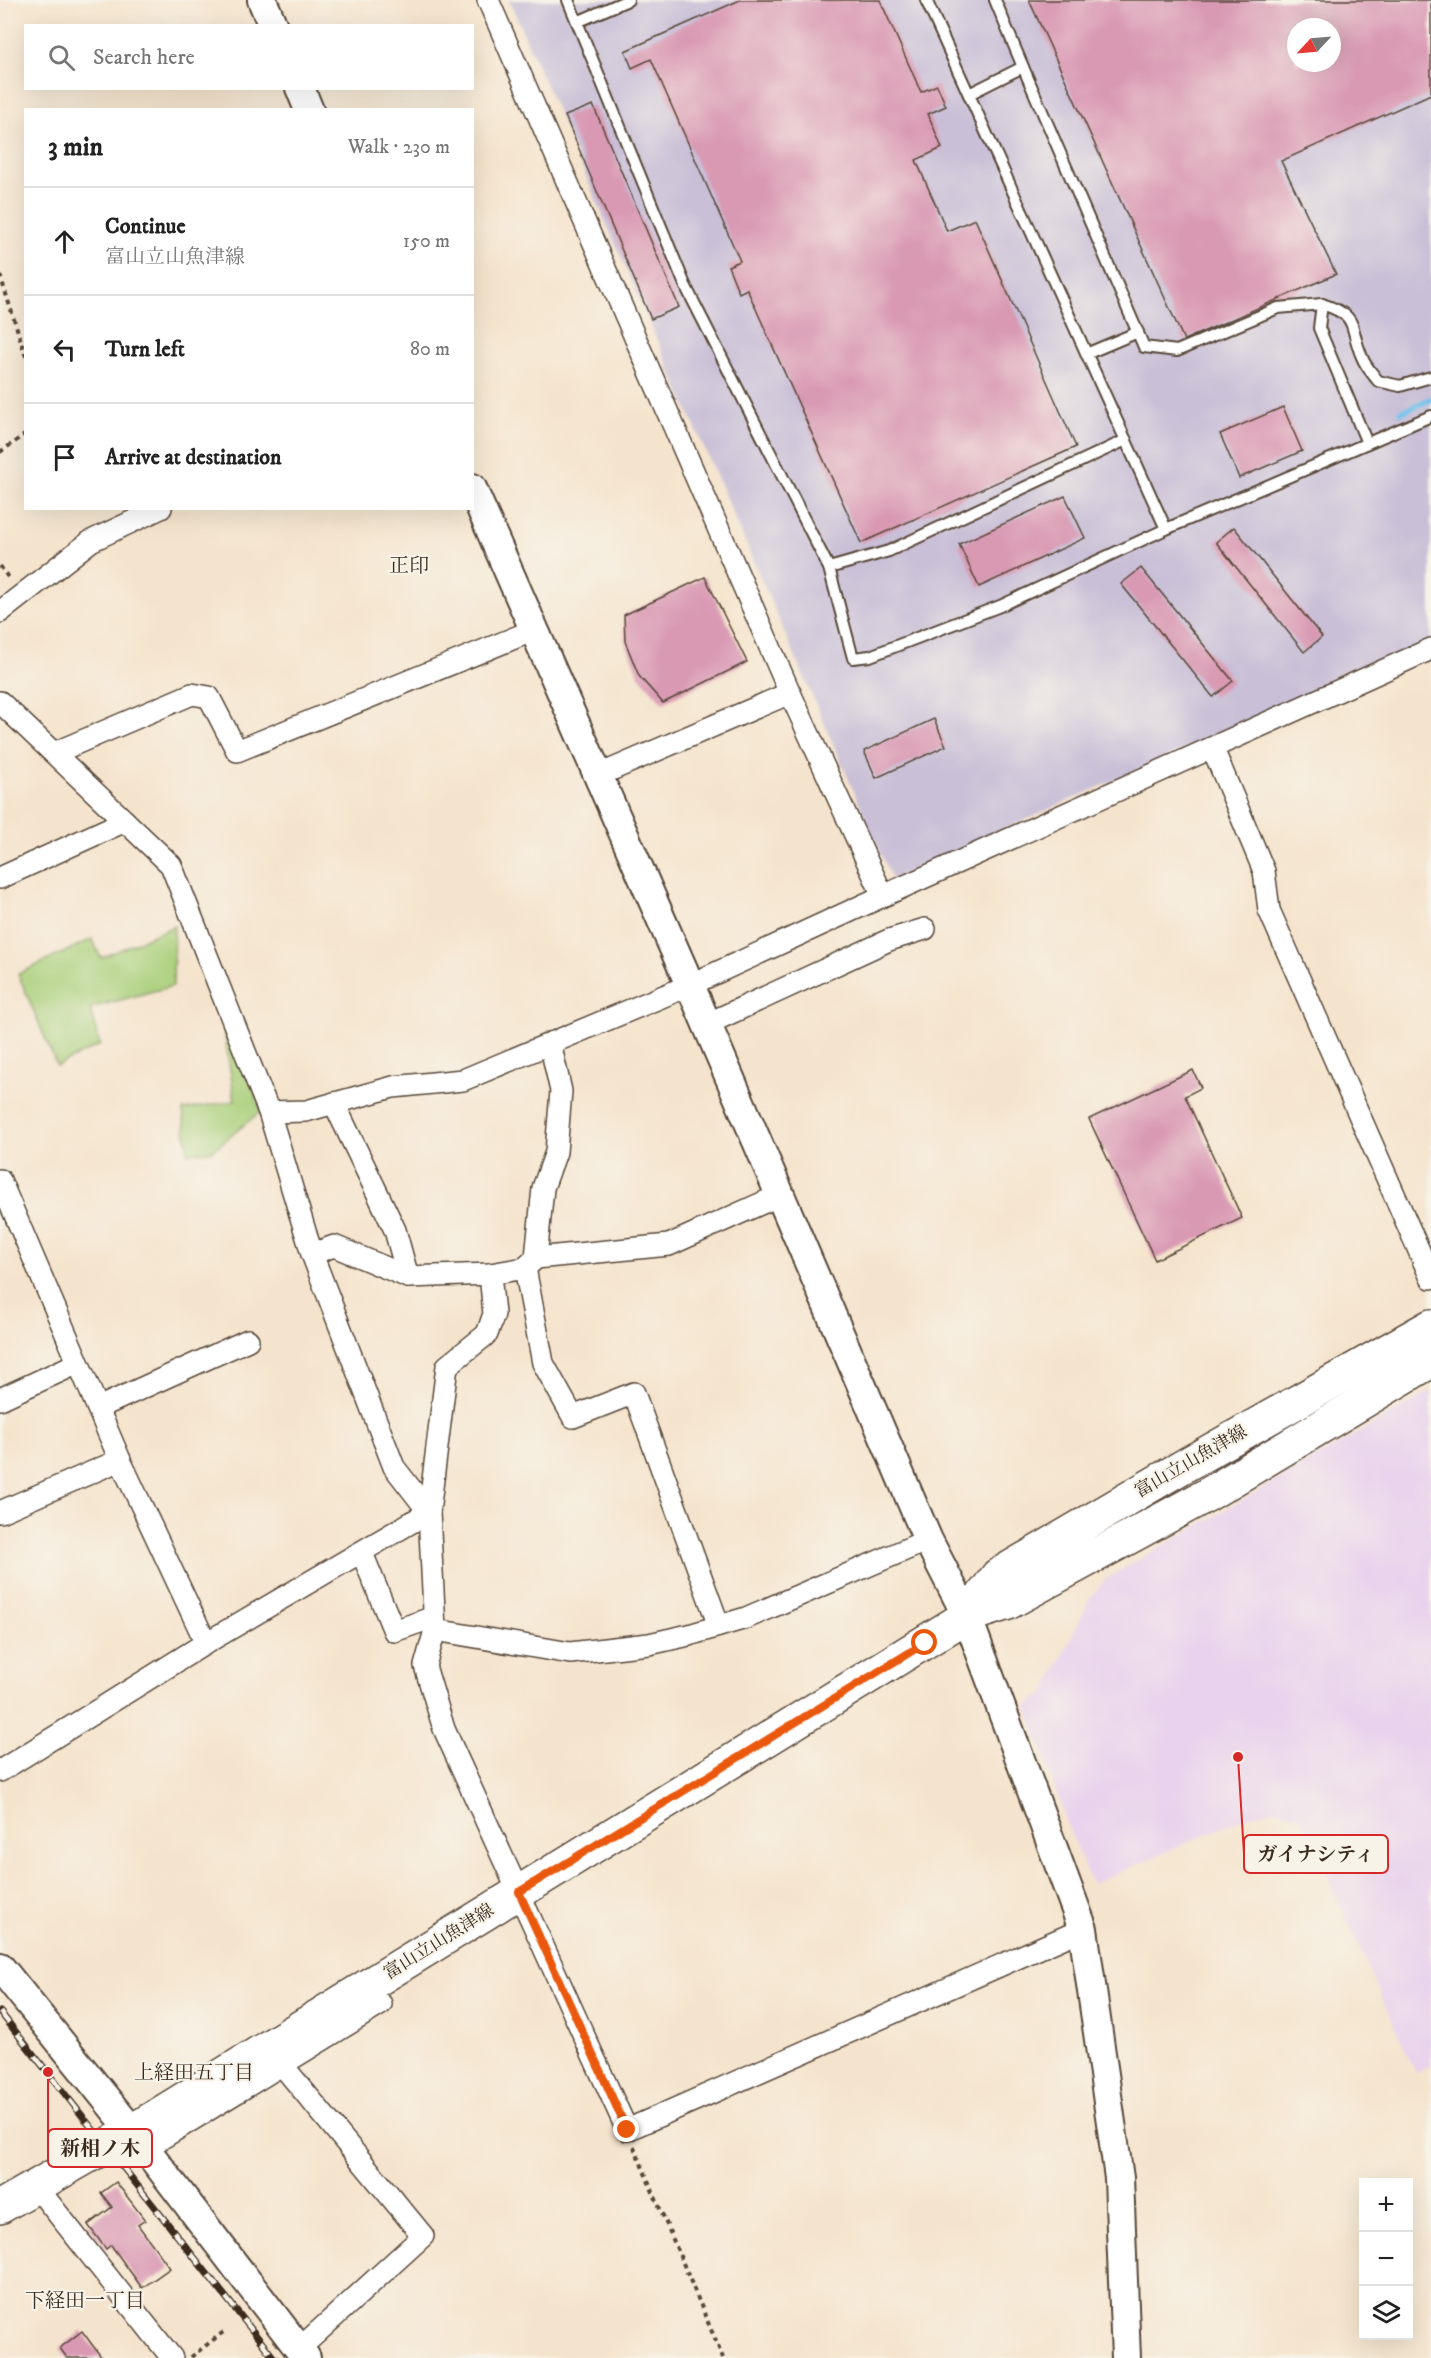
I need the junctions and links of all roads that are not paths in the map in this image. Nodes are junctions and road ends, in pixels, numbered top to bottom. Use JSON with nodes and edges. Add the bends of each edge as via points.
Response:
{"nodes":[{"id":1,"x":262,"y":0,"type":"edge"},
{"id":2,"x":488,"y":0,"type":"edge"},
{"id":3,"x":568,"y":0,"type":"edge"},
{"id":4,"x":628,"y":0,"type":"edge"},
{"id":5,"x":926,"y":0,"type":"edge"},
{"id":6,"x":995,"y":0,"type":"edge"},
{"id":7,"x":577,"y":22,"type":"junction"},
{"id":8,"x":272,"y":24,"type":"edge"},
{"id":9,"x":1023,"y":67,"type":"junction"},
{"id":10,"x":301,"y":90,"type":"edge"},
{"id":11,"x":969,"y":94,"type":"junction"},
{"id":12,"x":308,"y":108,"type":"edge"},
{"id":13,"x":1322,"y":304,"type":"junction"},
{"id":14,"x":1137,"y":332,"type":"junction"},
{"id":15,"x":1086,"y":354,"type":"junction"},
{"id":16,"x":1431,"y":377,"type":"edge"},
{"id":17,"x":1431,"y":416,"type":"edge"},
{"id":18,"x":1126,"y":440,"type":"junction"},
{"id":19,"x":1367,"y":443,"type":"junction"},
{"id":20,"x":474,"y":493,"type":"edge"},
{"id":21,"x":157,"y":510,"type":"edge"},
{"id":22,"x":1166,"y":529,"type":"junction"},
{"id":23,"x":828,"y":568,"type":"junction"},
{"id":24,"x":0,"y":612,"type":"edge"},
{"id":25,"x":534,"y":630,"type":"junction"},
{"id":26,"x":1431,"y":649,"type":"edge"},
{"id":27,"x":790,"y":693,"type":"junction"},
{"id":28,"x":0,"y":702,"type":"edge"},
{"id":29,"x":1213,"y":749,"type":"junction"},
{"id":30,"x":54,"y":753,"type":"junction"},
{"id":31,"x":597,"y":776,"type":"junction"},
{"id":32,"x":125,"y":821,"type":"junction"},
{"id":33,"x":0,"y":878,"type":"edge"},
{"id":34,"x":883,"y":896,"type":"junction"},
{"id":35,"x":925,"y":929,"type":"dead end"},
{"id":36,"x":690,"y":985,"type":"junction"},
{"id":37,"x":707,"y":1024,"type":"junction"},
{"id":38,"x":550,"y":1043,"type":"junction"},
{"id":39,"x":334,"y":1103,"type":"junction"},
{"id":40,"x":269,"y":1112,"type":"junction"},
{"id":41,"x":0,"y":1180,"type":"edge"},
{"id":42,"x":780,"y":1196,"type":"junction"},
{"id":43,"x":312,"y":1254,"type":"junction"},
{"id":44,"x":530,"y":1263,"type":"junction"},
{"id":45,"x":490,"y":1274,"type":"junction"},
{"id":46,"x":408,"y":1278,"type":"junction"},
{"id":47,"x":1431,"y":1278,"type":"edge"},
{"id":48,"x":1431,"y":1326,"type":"edge"},
{"id":49,"x":248,"y":1340,"type":"dead end"},
{"id":50,"x":1431,"y":1361,"type":"edge"},
{"id":51,"x":78,"y":1363,"type":"junction"},
{"id":52,"x":0,"y":1399,"type":"edge"},
{"id":53,"x":98,"y":1408,"type":"junction"},
{"id":54,"x":120,"y":1460,"type":"junction"},
{"id":55,"x":0,"y":1512,"type":"edge"},
{"id":56,"x":429,"y":1512,"type":"junction"},
{"id":57,"x":928,"y":1540,"type":"junction"},
{"id":58,"x":362,"y":1552,"type":"junction"},
{"id":59,"x":967,"y":1616,"type":"junction"},
{"id":60,"x":435,"y":1623,"type":"junction"},
{"id":61,"x":719,"y":1626,"type":"junction"},
{"id":62,"x":206,"y":1643,"type":"junction"},
{"id":63,"x":0,"y":1771,"type":"edge"},
{"id":64,"x":519,"y":1892,"type":"junction"},
{"id":65,"x":1083,"y":1929,"type":"junction"},
{"id":66,"x":0,"y":1967,"type":"edge"},
{"id":67,"x":381,"y":2004,"type":"dead end"},
{"id":68,"x":283,"y":2066,"type":"junction"},
{"id":69,"x":139,"y":2139,"type":"junction"},
{"id":70,"x":35,"y":2185,"type":"junction"},
{"id":71,"x":0,"y":2207,"type":"edge"},
{"id":72,"x":303,"y":2353,"type":"edge"},
{"id":73,"x":172,"y":2358,"type":"edge"},
{"id":74,"x":1126,"y":2358,"type":"edge"}],
"edges":[{"from":1,"to":8,"type":"street"},
{"from":2,"to":27,"type":"street"},
{"from":3,"to":7,"type":"lane"},
{"from":4,"to":7,"type":"lane"},
{"from":5,"to":11,"type":"lane"},
{"from":6,"to":9,"type":"lane"},
{"from":7,"to":23,"type":"lane","via":[[685,285]]},
{"from":9,"to":11,"type":"lane"},
{"from":9,"to":14,"type":"lane"},
{"from":10,"to":12,"type":"street"},
{"from":11,"to":15,"type":"lane"},
{"from":13,"to":14,"type":"lane","via":[[1278,308],[1177,351],[1144,346]]},
{"from":13,"to":16,"type":"lane","via":[[1343,311],[1354,327],[1362,358],[1378,381],[1400,386]]},
{"from":13,"to":19,"type":"lane","via":[[1319,328]]},
{"from":14,"to":15,"type":"lane"},
{"from":15,"to":18,"type":"lane"},
{"from":17,"to":19,"type":"lane"},
{"from":18,"to":22,"type":"lane"},
{"from":18,"to":23,"type":"lane","via":[[889,551]]},
{"from":19,"to":22,"type":"lane"},
{"from":20,"to":25,"type":"street"},
{"from":21,"to":24,"type":"street","via":[[91,541]]},
{"from":22,"to":23,"type":"lane","via":[[1000,606],[870,656],[853,658]]},
{"from":25,"to":30,"type":"street","via":[[237,751],[209,697],[192,694]]},
{"from":25,"to":31,"type":"street"},
{"from":26,"to":29,"type":"street"},
{"from":27,"to":31,"type":"street"},
{"from":27,"to":34,"type":"street"},
{"from":28,"to":30,"type":"street"},
{"from":29,"to":34,"type":"street"},
{"from":29,"to":47,"type":"street","via":[[1264,872],[1269,910]]},
{"from":30,"to":32,"type":"street"},
{"from":31,"to":36,"type":"street"},
{"from":32,"to":33,"type":"street"},
{"from":32,"to":40,"type":"street","via":[[171,865]]},
{"from":34,"to":36,"type":"street"},
{"from":35,"to":37,"type":"street","via":[[889,940]]},
{"from":36,"to":37,"type":"street"},
{"from":36,"to":38,"type":"street"},
{"from":37,"to":42,"type":"street"},
{"from":38,"to":39,"type":"street","via":[[463,1080],[393,1087]]},
{"from":38,"to":44,"type":"street","via":[[561,1091],[556,1152],[543,1188]]},
{"from":39,"to":40,"type":"street","via":[[306,1111]]},
{"from":39,"to":46,"type":"street","via":[[395,1230]]},
{"from":40,"to":43,"type":"street"},
{"from":41,"to":51,"type":"street"},
{"from":42,"to":44,"type":"street","via":[[669,1245]]},
{"from":42,"to":57,"type":"street"},
{"from":43,"to":46,"type":"street","via":[[334,1246]]},
{"from":43,"to":56,"type":"street","via":[[394,1467]]},
{"from":44,"to":45,"type":"street"},
{"from":44,"to":61,"type":"street","via":[[543,1363],[573,1417],[634,1393]]},
{"from":45,"to":46,"type":"street"},
{"from":45,"to":56,"type":"street","via":[[494,1314],[488,1334],[447,1366]]},
{"from":48,"to":59,"type":"main road","name":"富山立山魚津線","via":[[998,1575]]},
{"from":49,"to":53,"type":"street"},
{"from":50,"to":59,"type":"main road","name":"富山立山魚津線","via":[[1207,1495],[1008,1603]]},
{"from":51,"to":52,"type":"street"},
{"from":51,"to":53,"type":"street"},
{"from":53,"to":54,"type":"street"},
{"from":54,"to":55,"type":"street"},
{"from":54,"to":62,"type":"street"},
{"from":56,"to":58,"type":"street"},
{"from":56,"to":60,"type":"street"},
{"from":57,"to":59,"type":"street"},
{"from":57,"to":61,"type":"street"},
{"from":58,"to":60,"type":"street","via":[[394,1630]]},
{"from":58,"to":62,"type":"street"},
{"from":59,"to":64,"type":"main road","name":"富山立山魚津線"},
{"from":59,"to":65,"type":"street"},
{"from":60,"to":61,"type":"street","via":[[570,1653],[649,1644]]},
{"from":60,"to":64,"type":"street","via":[[425,1666],[444,1729]]},
{"from":62,"to":63,"type":"street"},
{"from":64,"to":65,"type":"street","via":[[627,2130]]},
{"from":64,"to":69,"type":"main road","name":"富山立山魚津線"},
{"from":65,"to":74,"type":"street","via":[[1119,2178]]},
{"from":66,"to":69,"type":"street"},
{"from":67,"to":68,"type":"street"},
{"from":68,"to":69,"type":"street"},
{"from":68,"to":72,"type":"street","via":[[423,2236]]},
{"from":69,"to":70,"type":"main road","name":"富山立山魚津線"},
{"from":69,"to":72,"type":"street"},
{"from":70,"to":71,"type":"main road","name":"富山立山魚津線"},
{"from":70,"to":73,"type":"street"}]}
